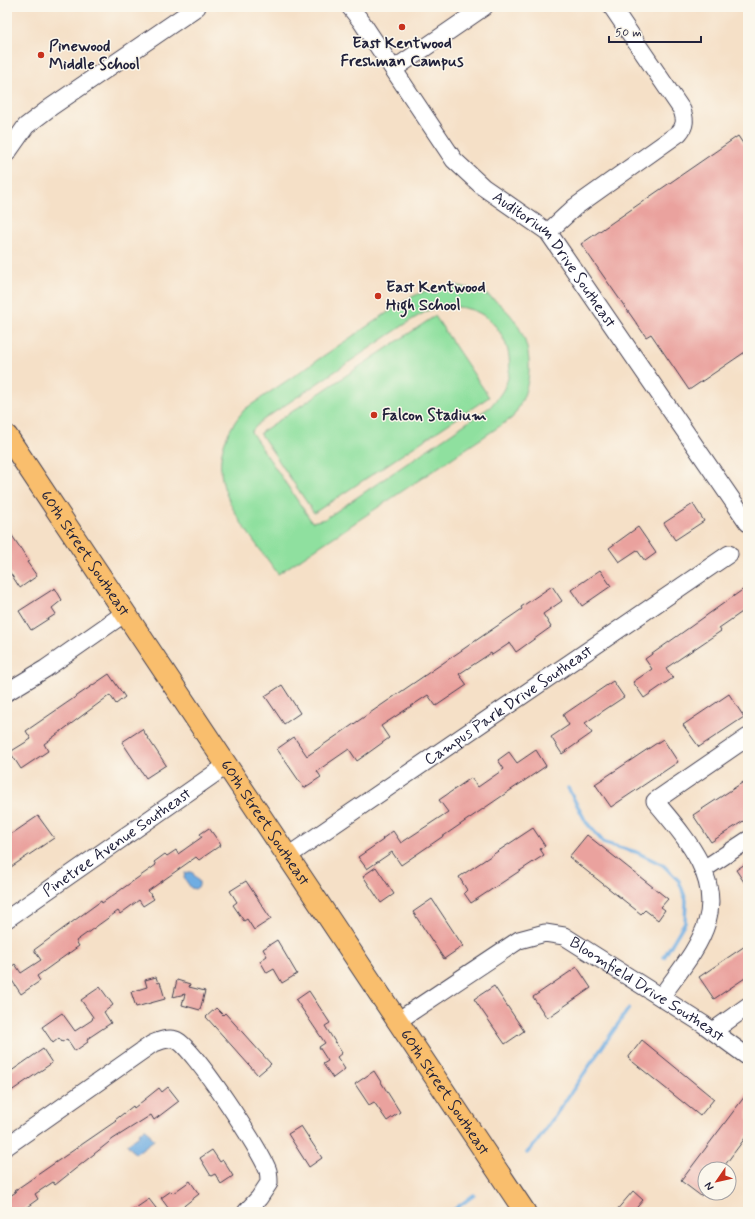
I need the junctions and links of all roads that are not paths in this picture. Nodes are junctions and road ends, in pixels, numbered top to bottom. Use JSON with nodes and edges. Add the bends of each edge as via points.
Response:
{"nodes":[{"id":1,"x":197,"y":7,"type":"edge"},
{"id":2,"x":350,"y":7,"type":"edge"},
{"id":3,"x":484,"y":7,"type":"edge"},
{"id":4,"x":612,"y":7,"type":"edge"},
{"id":5,"x":394,"y":69,"type":"junction"},
{"id":6,"x":7,"y":153,"type":"edge"},
{"id":7,"x":548,"y":232,"type":"junction"},
{"id":8,"x":7,"y":436,"type":"edge"},
{"id":9,"x":748,"y":523,"type":"edge"},
{"id":10,"x":729,"y":554,"type":"dead end"},
{"id":11,"x":125,"y":613,"type":"junction"},
{"id":12,"x":7,"y":692,"type":"edge"},
{"id":13,"x":748,"y":737,"type":"edge"},
{"id":14,"x":227,"y":765,"type":"junction"},
{"id":15,"x":748,"y":840,"type":"edge"},
{"id":16,"x":288,"y":856,"type":"junction"},
{"id":17,"x":704,"y":869,"type":"junction"},
{"id":18,"x":7,"y":919,"type":"edge"},
{"id":19,"x":661,"y":997,"type":"junction"},
{"id":20,"x":748,"y":1006,"type":"edge"},
{"id":21,"x":398,"y":1020,"type":"junction"},
{"id":22,"x":713,"y":1031,"type":"junction"},
{"id":23,"x":748,"y":1057,"type":"edge"},
{"id":24,"x":7,"y":1146,"type":"edge"},
{"id":25,"x":525,"y":1211,"type":"edge"},
{"id":26,"x":246,"y":1212,"type":"edge"}],
"edges":[{"from":1,"to":6,"type":"street","via":[[26,126]]},
{"from":2,"to":5,"type":"street","name":"Auditorium Drive Southeast"},
{"from":3,"to":5,"type":"street"},
{"from":4,"to":7,"type":"street","via":[[682,110],[684,128],[575,207]]},
{"from":5,"to":7,"type":"street","name":"Auditorium Drive Southeast","via":[[454,160],[483,187]]},
{"from":7,"to":9,"type":"street","name":"Auditorium Drive Southeast"},
{"from":8,"to":11,"type":"main road","name":"60th Street Southeast"},
{"from":10,"to":16,"type":"street","name":"Campus Park Drive Southeast"},
{"from":11,"to":12,"type":"street"},
{"from":11,"to":14,"type":"main road","name":"60th Street Southeast"},
{"from":13,"to":17,"type":"street","via":[[656,801]]},
{"from":14,"to":16,"type":"main road","name":"60th Street Southeast"},
{"from":14,"to":18,"type":"street","name":"Pinetree Avenue Southeast"},
{"from":15,"to":17,"type":"street"},
{"from":16,"to":21,"type":"main road","name":"60th Street Southeast"},
{"from":17,"to":19,"type":"street","via":[[711,894],[707,922],[693,950]]},
{"from":19,"to":21,"type":"street","name":"Bloomfield Drive Southeast","via":[[564,936],[545,933],[519,940]]},
{"from":19,"to":22,"type":"street","name":"Bloomfield Drive Southeast"},
{"from":20,"to":22,"type":"street"},
{"from":21,"to":25,"type":"main road","name":"60th Street Southeast"},
{"from":22,"to":23,"type":"street","name":"Bloomfield Drive Southeast"},
{"from":24,"to":26,"type":"street","via":[[152,1044],[165,1039],[176,1039],[187,1047],[228,1104],[268,1171],[269,1183]]}]}
